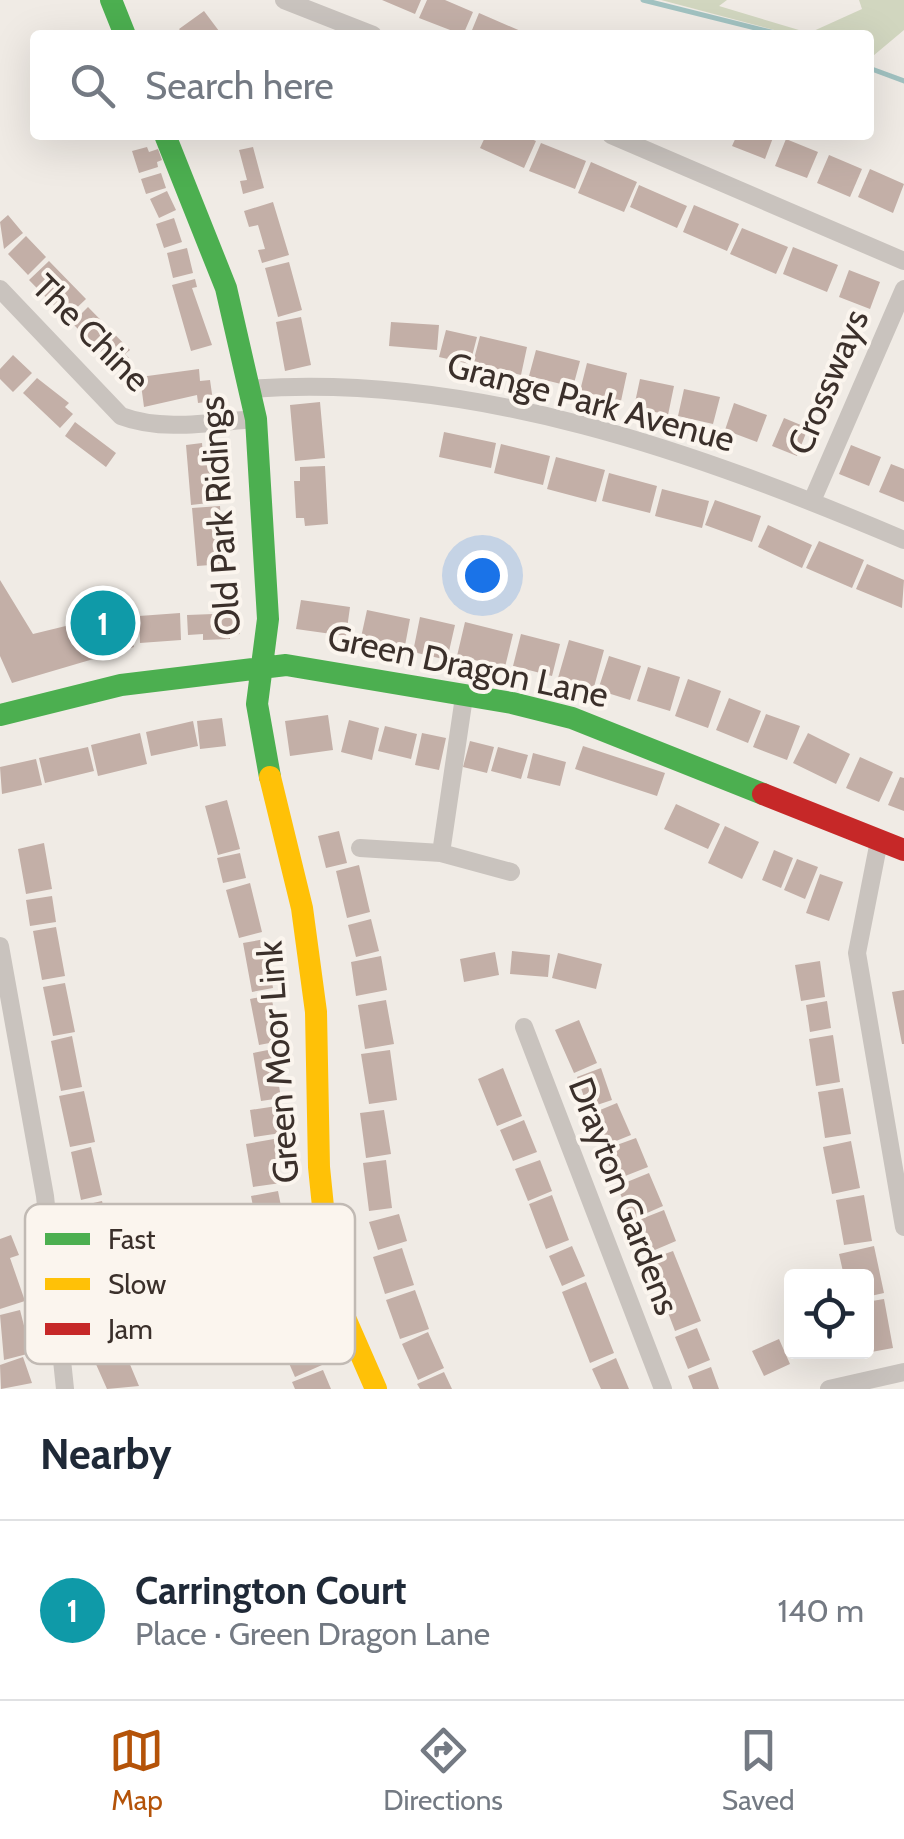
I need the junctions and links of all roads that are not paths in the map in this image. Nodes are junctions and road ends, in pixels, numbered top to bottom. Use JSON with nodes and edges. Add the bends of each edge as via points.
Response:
{"nodes":[{"id":1,"x":111,"y":0,"type":"edge"},
{"id":2,"x":284,"y":0,"type":"edge"},
{"id":3,"x":123,"y":30,"type":"edge"},
{"id":4,"x":360,"y":30,"type":"edge"},
{"id":5,"x":167,"y":140,"type":"edge"},
{"id":6,"x":623,"y":140,"type":"edge"},
{"id":7,"x":904,"y":261,"type":"edge"},
{"id":8,"x":0,"y":288,"type":"edge"},
{"id":9,"x":904,"y":289,"type":"edge"},
{"id":10,"x":249,"y":389,"type":"junction"},
{"id":11,"x":256,"y":419,"type":"junction"},
{"id":12,"x":812,"y":501,"type":"junction"},
{"id":13,"x":904,"y":540,"type":"edge"},
{"id":14,"x":262,"y":667,"type":"junction"},
{"id":15,"x":464,"y":697,"type":"junction"},
{"id":16,"x":0,"y":715,"type":"edge"},
{"id":17,"x":879,"y":841,"type":"junction"},
{"id":18,"x":360,"y":848,"type":"dead end"},
{"id":19,"x":904,"y":850,"type":"edge"},
{"id":20,"x":441,"y":854,"type":"junction"},
{"id":21,"x":510,"y":872,"type":"dead end"},
{"id":22,"x":0,"y":946,"type":"edge"},
{"id":23,"x":524,"y":1027,"type":"dead end"},
{"id":24,"x":46,"y":1204,"type":"edge"},
{"id":25,"x":323,"y":1204,"type":"edge"},
{"id":26,"x":904,"y":1228,"type":"edge"},
{"id":27,"x":355,"y":1341,"type":"edge"},
{"id":28,"x":63,"y":1364,"type":"edge"},
{"id":29,"x":904,"y":1372,"type":"edge"},
{"id":30,"x":66,"y":1389,"type":"edge"},
{"id":31,"x":376,"y":1389,"type":"edge"},
{"id":32,"x":663,"y":1389,"type":"edge"},
{"id":33,"x":829,"y":1389,"type":"edge"}],
"edges":[{"from":1,"to":3,"type":"street"},
{"from":2,"to":4,"type":"street"},
{"from":5,"to":10,"type":"street","name":"Old Park Ridings","via":[[226,288]]},
{"from":6,"to":7,"type":"street"},
{"from":8,"to":11,"type":"street","name":"The Chine","via":[[121,416],[178,425]]},
{"from":9,"to":12,"type":"street","name":"Crossways"},
{"from":10,"to":11,"type":"street","name":"Old Park Ridings"},
{"from":10,"to":12,"type":"street","name":"Grange Park Avenue","via":[[434,392],[596,430]]},
{"from":11,"to":14,"type":"street","name":"Old Park Ridings","via":[[268,619]]},
{"from":12,"to":13,"type":"street","name":"Grange Park Avenue"},
{"from":14,"to":15,"type":"street","name":"Green Dragon Lane","via":[[286,665]]},
{"from":14,"to":16,"type":"street","name":"Green Dragon Lane","via":[[121,685]]},
{"from":14,"to":25,"type":"street","name":"Green Moor Link","via":[[261,742],[302,908],[316,1012]]},
{"from":15,"to":17,"type":"street","name":"Green Dragon Lane","via":[[619,733]]},
{"from":15,"to":20,"type":"street"},
{"from":17,"to":19,"type":"street","name":"Green Dragon Lane"},
{"from":17,"to":26,"type":"street","via":[[857,952]]},
{"from":18,"to":20,"type":"street"},
{"from":20,"to":21,"type":"street"},
{"from":22,"to":24,"type":"street"},
{"from":23,"to":32,"type":"street","name":"Drayton Gardens"},
{"from":27,"to":31,"type":"street","name":"Green Moor Link"},
{"from":28,"to":30,"type":"street"},
{"from":29,"to":33,"type":"street"}]}
